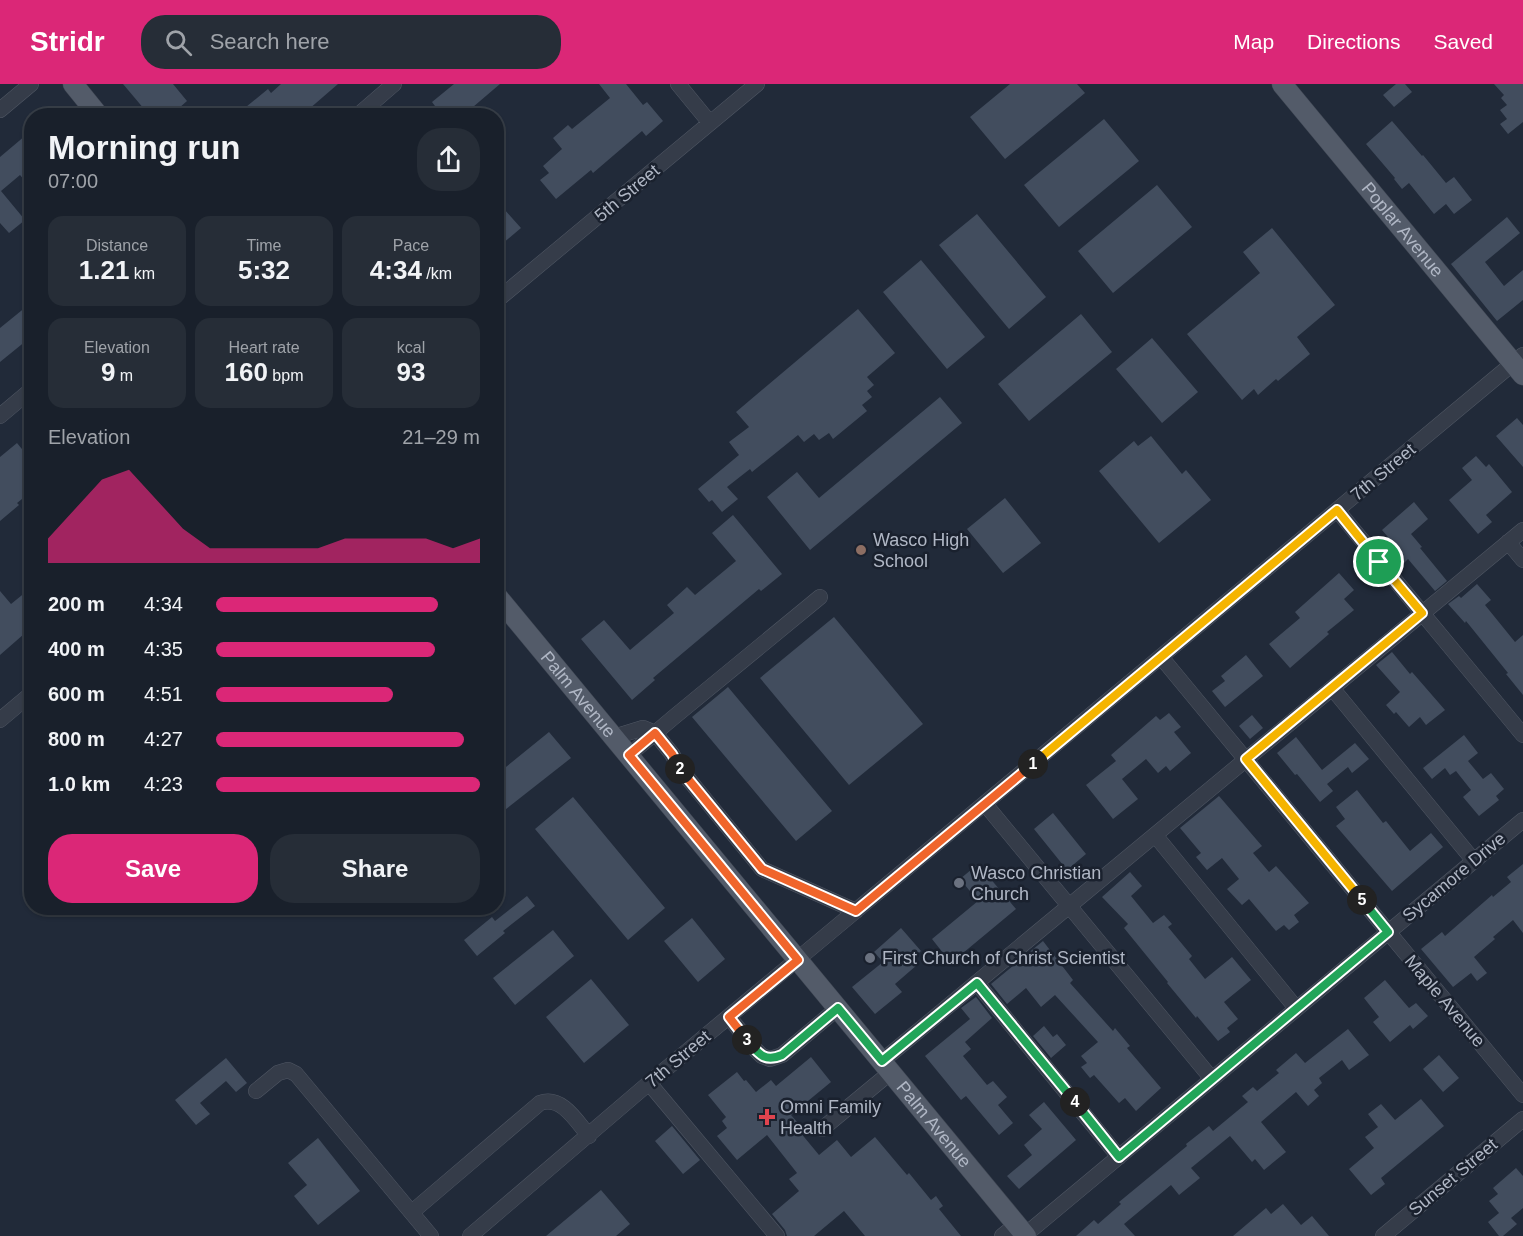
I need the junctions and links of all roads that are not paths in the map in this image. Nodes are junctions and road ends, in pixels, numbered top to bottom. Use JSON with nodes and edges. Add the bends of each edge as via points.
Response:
{"nodes":[{"id":1,"x":31,"y":84,"type":"edge"},
{"id":2,"x":73,"y":84,"type":"edge"},
{"id":3,"x":394,"y":84,"type":"edge"},
{"id":4,"x":678,"y":84,"type":"edge"},
{"id":5,"x":757,"y":84,"type":"edge"},
{"id":6,"x":1282,"y":84,"type":"edge"},
{"id":7,"x":92,"y":108,"type":"edge"},
{"id":8,"x":366,"y":108,"type":"edge"},
{"id":9,"x":0,"y":110,"type":"edge"},
{"id":10,"x":710,"y":123,"type":"junction"},
{"id":11,"x":504,"y":294,"type":"edge"},
{"id":12,"x":1520,"y":364,"type":"edge"},
{"id":13,"x":24,"y":396,"type":"edge"},
{"id":14,"x":0,"y":416,"type":"edge"},
{"id":15,"x":1337,"y":510,"type":"junction"},
{"id":16,"x":1523,"y":530,"type":"edge"},
{"id":17,"x":1508,"y":542,"type":"junction"},
{"id":18,"x":1523,"y":560,"type":"edge"},
{"id":19,"x":820,"y":597,"type":"dead end"},
{"id":20,"x":504,"y":605,"type":"edge"},
{"id":21,"x":1422,"y":613,"type":"junction"},
{"id":22,"x":1161,"y":657,"type":"junction"},
{"id":23,"x":1332,"y":688,"type":"junction"},
{"id":24,"x":24,"y":700,"type":"edge"},
{"id":25,"x":0,"y":720,"type":"edge"},
{"id":26,"x":655,"y":733,"type":"junction"},
{"id":27,"x":1523,"y":735,"type":"edge"},
{"id":28,"x":614,"y":737,"type":"junction"},
{"id":29,"x":629,"y":755,"type":"junction"},
{"id":30,"x":1246,"y":759,"type":"junction"},
{"id":31,"x":985,"y":804,"type":"junction"},
{"id":32,"x":1523,"y":820,"type":"edge"},
{"id":33,"x":1155,"y":835,"type":"junction"},
{"id":34,"x":1474,"y":861,"type":"junction"},
{"id":35,"x":1070,"y":906,"type":"junction"},
{"id":36,"x":856,"y":911,"type":"junction"},
{"id":37,"x":1388,"y":932,"type":"junction"},
{"id":38,"x":798,"y":960,"type":"junction"},
{"id":39,"x":977,"y":983,"type":"junction"},
{"id":40,"x":838,"y":1008,"type":"junction"},
{"id":41,"x":1296,"y":1008,"type":"junction"},
{"id":42,"x":729,"y":1017,"type":"junction"},
{"id":43,"x":886,"y":1067,"type":"junction"},
{"id":44,"x":1212,"y":1079,"type":"junction"},
{"id":45,"x":649,"y":1083,"type":"junction"},
{"id":46,"x":256,"y":1091,"type":"dead end"},
{"id":47,"x":1523,"y":1095,"type":"edge"},
{"id":48,"x":1523,"y":1119,"type":"edge"},
{"id":49,"x":822,"y":1129,"type":"dead end"},
{"id":50,"x":588,"y":1136,"type":"junction"},
{"id":51,"x":1119,"y":1157,"type":"junction"},
{"id":52,"x":411,"y":1212,"type":"junction"},
{"id":53,"x":1018,"y":1233,"type":"edge"},
{"id":54,"x":431,"y":1236,"type":"edge"},
{"id":55,"x":470,"y":1236,"type":"edge"},
{"id":56,"x":777,"y":1236,"type":"edge"},
{"id":57,"x":1383,"y":1236,"type":"edge"}],
"edges":[{"from":1,"to":9,"type":"street"},
{"from":2,"to":7,"type":"main road"},
{"from":3,"to":8,"type":"street"},
{"from":4,"to":10,"type":"street"},
{"from":5,"to":10,"type":"street","name":"5th Street"},
{"from":6,"to":12,"type":"main road","name":"Poplar Avenue"},
{"from":10,"to":11,"type":"street","name":"5th Street"},
{"from":12,"to":15,"type":"street","name":"7th Street"},
{"from":13,"to":14,"type":"street"},
{"from":15,"to":21,"type":"street"},
{"from":15,"to":22,"type":"street","name":"7th Street"},
{"from":16,"to":17,"type":"street"},
{"from":17,"to":18,"type":"street"},
{"from":17,"to":21,"type":"street"},
{"from":19,"to":26,"type":"street"},
{"from":20,"to":28,"type":"main road","name":"Palm Avenue"},
{"from":21,"to":23,"type":"street"},
{"from":21,"to":27,"type":"street"},
{"from":22,"to":30,"type":"street","name":"Maple Avenue"},
{"from":22,"to":31,"type":"street","name":"7th Street"},
{"from":23,"to":30,"type":"street"},
{"from":23,"to":34,"type":"street"},
{"from":24,"to":25,"type":"street"},
{"from":26,"to":28,"type":"street","via":[[643,728]]},
{"from":26,"to":29,"type":"street"},
{"from":26,"to":36,"type":"street","via":[[762,869]]},
{"from":28,"to":29,"type":"main road","name":"Palm Avenue"},
{"from":29,"to":38,"type":"main road","name":"Palm Avenue"},
{"from":30,"to":33,"type":"street"},
{"from":30,"to":37,"type":"street","name":"Maple Avenue"},
{"from":31,"to":35,"type":"street"},
{"from":31,"to":36,"type":"street","name":"7th Street"},
{"from":32,"to":34,"type":"street","name":"Sycamore Drive"},
{"from":33,"to":35,"type":"street"},
{"from":33,"to":41,"type":"street"},
{"from":34,"to":37,"type":"street","name":"Sycamore Drive"},
{"from":35,"to":39,"type":"street"},
{"from":35,"to":44,"type":"street"},
{"from":36,"to":38,"type":"street","name":"7th Street"},
{"from":37,"to":41,"type":"street","name":"Sycamore Drive"},
{"from":37,"to":47,"type":"street","name":"Maple Avenue"},
{"from":38,"to":40,"type":"main road","name":"Palm Avenue"},
{"from":38,"to":42,"type":"street","name":"7th Street"},
{"from":39,"to":43,"type":"street"},
{"from":39,"to":51,"type":"street"},
{"from":40,"to":42,"type":"street","via":[[782,1055],[770,1059],[753,1047]]},
{"from":40,"to":43,"type":"main road","name":"Palm Avenue"},
{"from":41,"to":44,"type":"street","name":"Sycamore Drive"},
{"from":42,"to":45,"type":"street","name":"7th Street"},
{"from":43,"to":49,"type":"street"},
{"from":43,"to":53,"type":"main road","name":"Palm Avenue"},
{"from":44,"to":51,"type":"street","name":"Sycamore Drive"},
{"from":45,"to":50,"type":"street","name":"7th Street"},
{"from":45,"to":56,"type":"street"},
{"from":46,"to":52,"type":"street","via":[[278,1073],[288,1070],[296,1074]]},
{"from":48,"to":57,"type":"street","name":"Sunset Street"},
{"from":50,"to":52,"type":"street","via":[[561,1105],[546,1100]]},
{"from":50,"to":55,"type":"street","name":"7th Street"},
{"from":51,"to":53,"type":"street","name":"Sycamore Drive"},
{"from":52,"to":54,"type":"street"}]}
